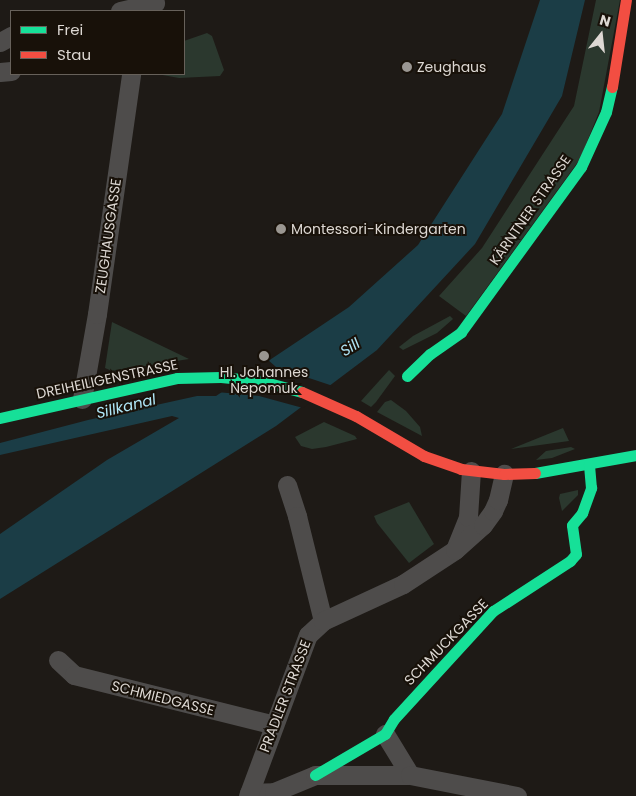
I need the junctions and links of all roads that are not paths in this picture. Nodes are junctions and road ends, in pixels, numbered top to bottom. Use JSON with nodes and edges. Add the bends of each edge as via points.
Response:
{"nodes":[{"id":1,"x":626,"y":0,"type":"edge"},
{"id":2,"x":155,"y":5,"type":"edge"},
{"id":3,"x":126,"y":10,"type":"edge"},
{"id":4,"x":131,"y":75,"type":"edge"},
{"id":5,"x":407,"y":376,"type":"dead end"},
{"id":6,"x":82,"y":398,"type":"junction"},
{"id":7,"x":0,"y":418,"type":"edge"},
{"id":8,"x":636,"y":448,"type":"edge"},
{"id":9,"x":631,"y":455,"type":"edge"},
{"id":10,"x":589,"y":464,"type":"junction"},
{"id":11,"x":471,"y":470,"type":"junction"},
{"id":12,"x":504,"y":474,"type":"junction"},
{"id":13,"x":287,"y":485,"type":"dead end"},
{"id":14,"x":454,"y":550,"type":"junction"},
{"id":15,"x":323,"y":621,"type":"junction"},
{"id":16,"x":58,"y":660,"type":"dead end"},
{"id":17,"x":274,"y":725,"type":"junction"},
{"id":18,"x":385,"y":734,"type":"junction"},
{"id":19,"x":315,"y":775,"type":"junction"},
{"id":20,"x":410,"y":775,"type":"junction"},
{"id":21,"x":249,"y":794,"type":"edge"},
{"id":22,"x":517,"y":796,"type":"edge"}],
"edges":[{"from":1,"to":5,"type":"street","name":"KÄRNTNER STRASSE","via":[[616,72],[606,112],[581,167],[461,332],[430,354]]},
{"from":2,"to":3,"type":"street"},
{"from":4,"to":6,"type":"street","name":"ZEUGHAUSGASSE","via":[[98,314]]},
{"from":6,"to":7,"type":"street","name":"DREIHEILIGENSTRASSE"},
{"from":6,"to":11,"type":"street","name":"DREIHEILIGENSTRASSE","via":[[177,378],[221,377],[261,381],[327,402],[424,456]]},
{"from":8,"to":9,"type":"street"},
{"from":9,"to":10,"type":"street","name":"DREIHEILIGENSTRASSE"},
{"from":10,"to":12,"type":"street","name":"DREIHEILIGENSTRASSE","via":[[530,474]]},
{"from":10,"to":18,"type":"street","name":"SCHMUCKGASSE","via":[[590,488],[582,513],[572,525],[576,554],[493,611],[395,718]]},
{"from":11,"to":12,"type":"street","name":"DREIHEILIGENSTRASSE"},
{"from":11,"to":14,"type":"street","via":[[468,518]]},
{"from":12,"to":14,"type":"street","via":[[493,511],[483,525]]},
{"from":13,"to":15,"type":"street"},
{"from":14,"to":15,"type":"street","via":[[403,584]]},
{"from":15,"to":17,"type":"street","name":"PRADLER STRASSE","via":[[305,641]]},
{"from":16,"to":17,"type":"street","name":"SCHMIEDGASSE","via":[[74,676]]},
{"from":17,"to":21,"type":"street","name":"PRADLER STRASSE"},
{"from":18,"to":19,"type":"street","name":"SCHMUCKGASSE"},
{"from":18,"to":20,"type":"street"},
{"from":19,"to":20,"type":"street"},
{"from":19,"to":21,"type":"street","via":[[274,792]]},
{"from":20,"to":22,"type":"street"}]}
